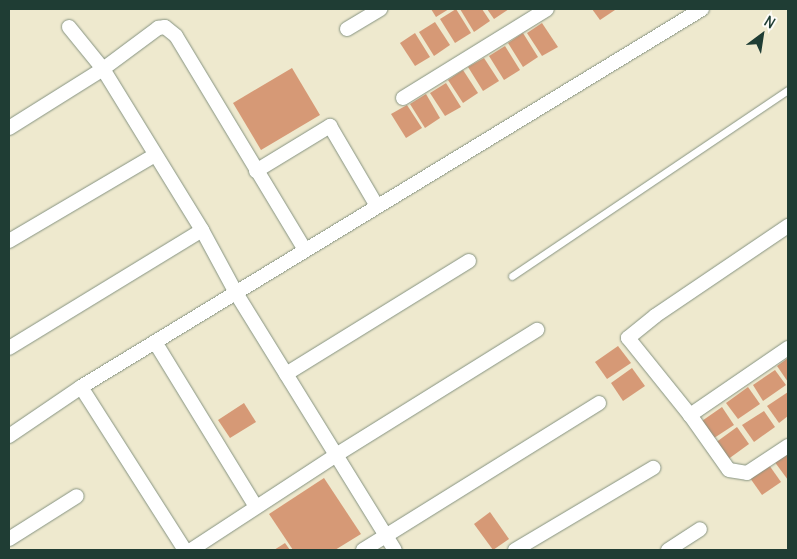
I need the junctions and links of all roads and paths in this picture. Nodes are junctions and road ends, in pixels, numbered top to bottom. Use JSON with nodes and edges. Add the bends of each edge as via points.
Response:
{"nodes":[{"id":1,"x":380,"y":9,"type":"edge"},
{"id":2,"x":547,"y":9,"type":"edge"},
{"id":3,"x":702,"y":9,"type":"edge"},
{"id":4,"x":69,"y":27,"type":"dead end"},
{"id":5,"x":347,"y":29,"type":"dead end"},
{"id":6,"x":103,"y":70,"type":"junction"},
{"id":7,"x":788,"y":90,"type":"edge"},
{"id":8,"x":403,"y":98,"type":"dead end"},
{"id":9,"x":9,"y":128,"type":"edge"},
{"id":10,"x":155,"y":155,"type":"junction"},
{"id":11,"x":256,"y":171,"type":"junction"},
{"id":12,"x":377,"y":206,"type":"junction"},
{"id":13,"x":788,"y":226,"type":"edge"},
{"id":14,"x":202,"y":230,"type":"junction"},
{"id":15,"x":9,"y":241,"type":"edge"},
{"id":16,"x":305,"y":250,"type":"junction"},
{"id":17,"x":469,"y":260,"type":"dead end"},
{"id":18,"x":512,"y":276,"type":"dead end"},
{"id":19,"x":236,"y":293,"type":"junction"},
{"id":20,"x":537,"y":330,"type":"dead end"},
{"id":21,"x":155,"y":342,"type":"junction"},
{"id":22,"x":9,"y":348,"type":"edge"},
{"id":23,"x":788,"y":348,"type":"edge"},
{"id":24,"x":286,"y":374,"type":"junction"},
{"id":25,"x":81,"y":387,"type":"junction"},
{"id":26,"x":599,"y":403,"type":"dead end"},
{"id":27,"x":690,"y":415,"type":"junction"},
{"id":28,"x":9,"y":436,"type":"edge"},
{"id":29,"x":788,"y":446,"type":"edge"},
{"id":30,"x":336,"y":455,"type":"junction"},
{"id":31,"x":653,"y":468,"type":"dead end"},
{"id":32,"x":77,"y":496,"type":"dead end"},
{"id":33,"x":256,"y":507,"type":"junction"},
{"id":34,"x":700,"y":529,"type":"dead end"},
{"id":35,"x":387,"y":537,"type":"junction"},
{"id":36,"x":9,"y":540,"type":"edge"},
{"id":37,"x":185,"y":550,"type":"edge"},
{"id":38,"x":191,"y":550,"type":"edge"},
{"id":39,"x":363,"y":550,"type":"edge"},
{"id":40,"x":395,"y":550,"type":"edge"},
{"id":41,"x":515,"y":550,"type":"edge"},
{"id":42,"x":668,"y":550,"type":"edge"}],
"edges":[{"from":1,"to":5,"type":"street"},
{"from":2,"to":8,"type":"street"},
{"from":3,"to":12,"type":"street"},
{"from":4,"to":6,"type":"street"},
{"from":6,"to":9,"type":"street"},
{"from":6,"to":10,"type":"street"},
{"from":6,"to":11,"type":"street","via":[[158,28],[171,30]]},
{"from":7,"to":18,"type":"lane"},
{"from":10,"to":14,"type":"street"},
{"from":10,"to":15,"type":"street"},
{"from":11,"to":12,"type":"street","via":[[330,126]]},
{"from":11,"to":16,"type":"street"},
{"from":12,"to":16,"type":"street"},
{"from":13,"to":27,"type":"street","via":[[655,316],[628,338]]},
{"from":14,"to":19,"type":"street"},
{"from":14,"to":22,"type":"street"},
{"from":16,"to":19,"type":"street"},
{"from":17,"to":24,"type":"street"},
{"from":19,"to":21,"type":"street"},
{"from":19,"to":24,"type":"street"},
{"from":20,"to":30,"type":"street"},
{"from":21,"to":25,"type":"street"},
{"from":21,"to":33,"type":"street"},
{"from":23,"to":27,"type":"street"},
{"from":24,"to":30,"type":"street"},
{"from":25,"to":28,"type":"street"},
{"from":25,"to":37,"type":"street"},
{"from":26,"to":35,"type":"street"},
{"from":27,"to":29,"type":"street","via":[[729,470],[747,473]]},
{"from":30,"to":33,"type":"street"},
{"from":30,"to":35,"type":"street"},
{"from":31,"to":41,"type":"street"},
{"from":32,"to":36,"type":"street"},
{"from":33,"to":38,"type":"street"},
{"from":34,"to":42,"type":"street"},
{"from":35,"to":39,"type":"street"},
{"from":35,"to":40,"type":"street"}]}
